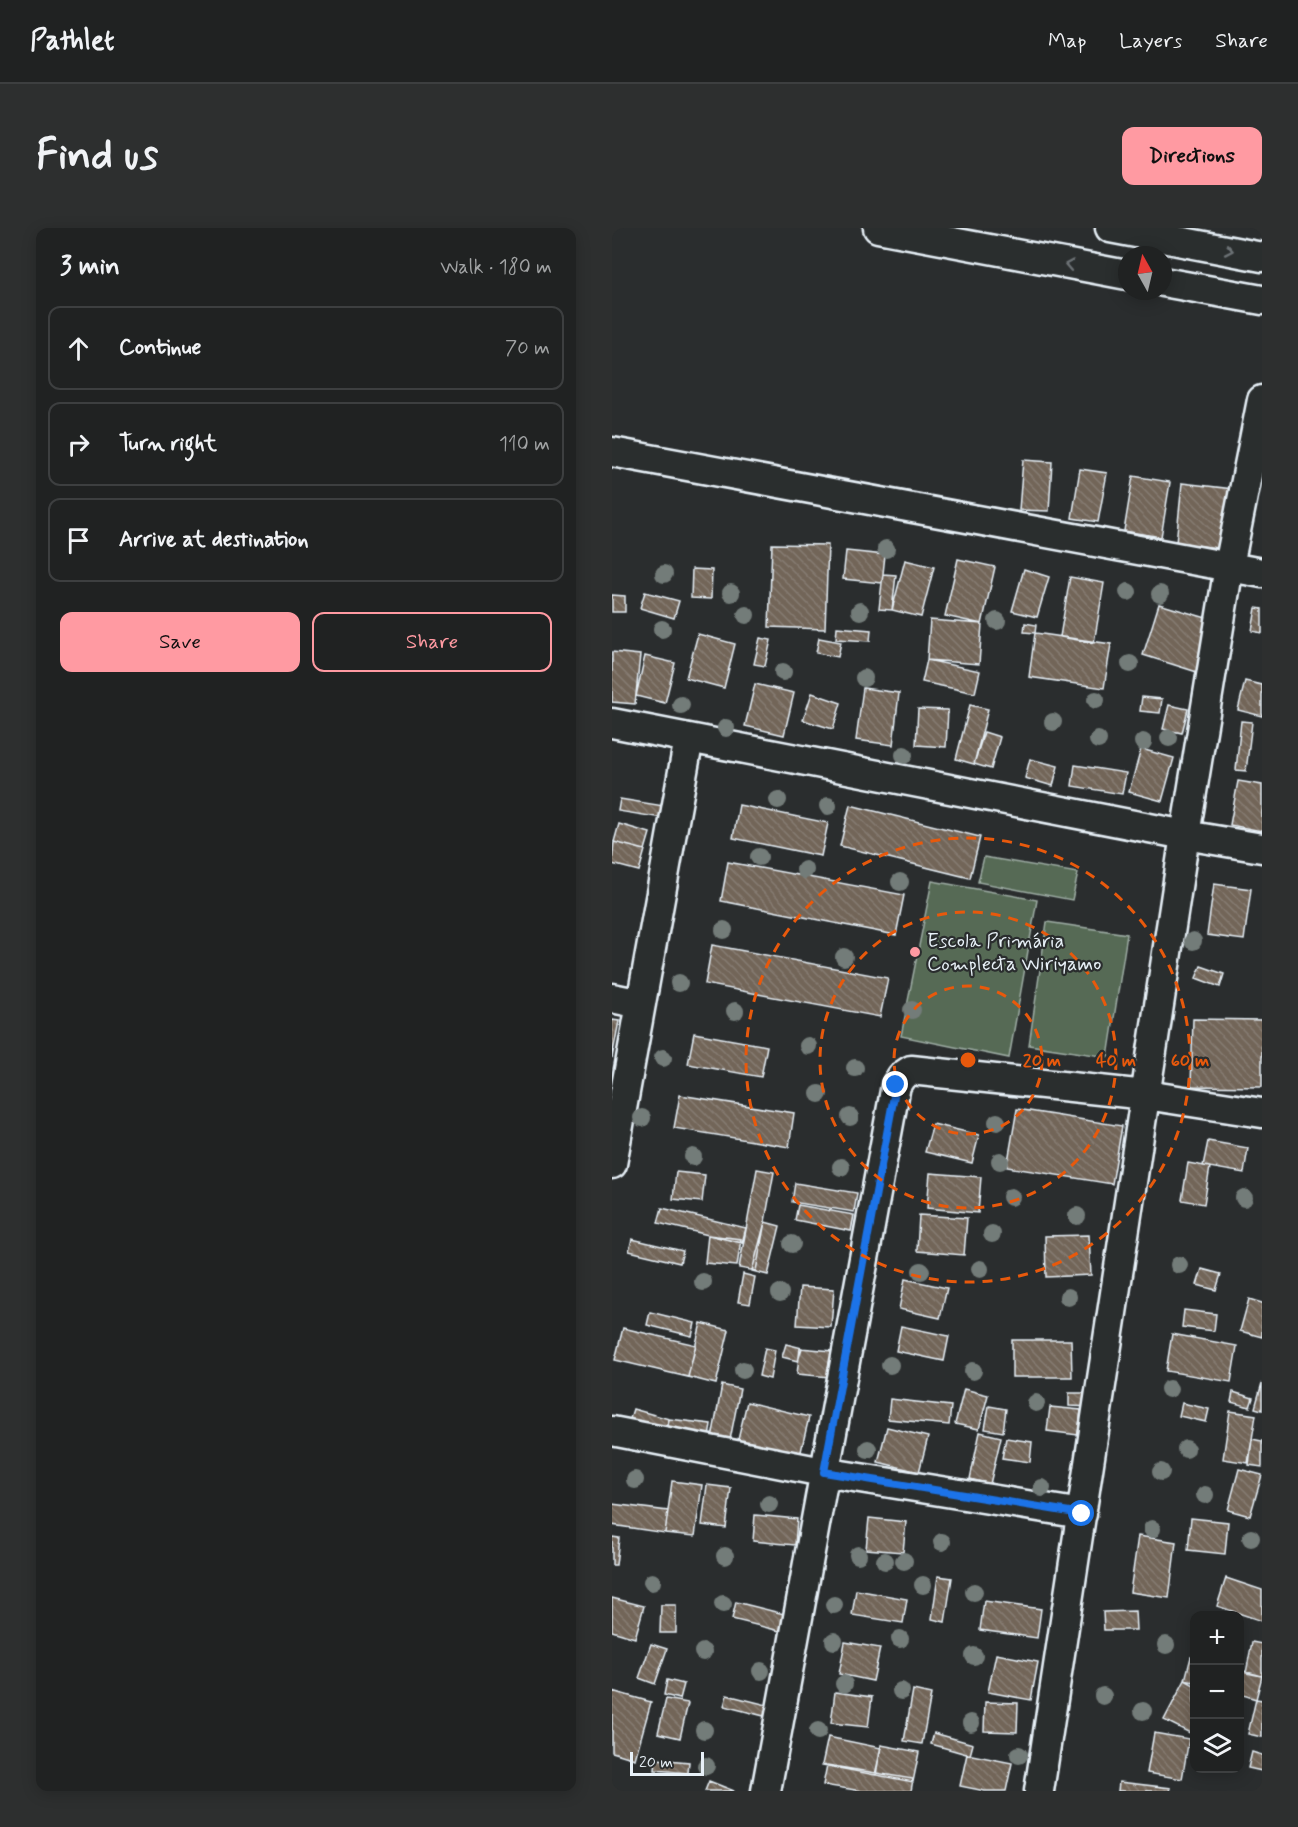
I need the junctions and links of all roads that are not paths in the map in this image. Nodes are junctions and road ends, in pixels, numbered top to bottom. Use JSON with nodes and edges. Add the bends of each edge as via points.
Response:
{"nodes":[{"id":1,"x":878,"y":228,"type":"edge"},
{"id":2,"x":1110,"y":228,"type":"edge"},
{"id":3,"x":975,"y":237,"type":"edge"},
{"id":4,"x":1262,"y":256,"type":"edge"},
{"id":5,"x":1118,"y":273,"type":"edge"},
{"id":6,"x":1172,"y":284,"type":"edge"},
{"id":7,"x":1262,"y":300,"type":"edge"},
{"id":8,"x":1262,"y":400,"type":"edge"},
{"id":9,"x":612,"y":452,"type":"edge"},
{"id":10,"x":1229,"y":566,"type":"junction"},
{"id":11,"x":1262,"y":573,"type":"edge"},
{"id":12,"x":612,"y":723,"type":"edge"},
{"id":13,"x":689,"y":738,"type":"junction"},
{"id":14,"x":1185,"y":835,"type":"junction"},
{"id":15,"x":1262,"y":848,"type":"edge"},
{"id":16,"x":612,"y":998,"type":"edge"},
{"id":17,"x":641,"y":1004,"type":"junction"},
{"id":18,"x":1146,"y":1095,"type":"junction"},
{"id":19,"x":1262,"y":1113,"type":"edge"},
{"id":20,"x":612,"y":1164,"type":"edge"},
{"id":21,"x":612,"y":1431,"type":"edge"},
{"id":22,"x":824,"y":1472,"type":"junction"},
{"id":23,"x":1082,"y":1514,"type":"junction"},
{"id":24,"x":766,"y":1791,"type":"edge"},
{"id":25,"x":1039,"y":1791,"type":"edge"}],
"edges":[{"from":1,"to":3,"type":"street"},
{"from":2,"to":4,"type":"street","one_way":true},
{"from":5,"to":3,"type":"street","one_way":true},
{"from":6,"to":7,"type":"street"},
{"from":8,"to":10,"type":"street"},
{"from":9,"to":10,"type":"street"},
{"from":10,"to":11,"type":"street"},
{"from":10,"to":14,"type":"street"},
{"from":12,"to":13,"type":"street"},
{"from":13,"to":14,"type":"street"},
{"from":13,"to":17,"type":"street"},
{"from":14,"to":15,"type":"street"},
{"from":14,"to":18,"type":"street"},
{"from":16,"to":17,"type":"street"},
{"from":17,"to":20,"type":"street"},
{"from":18,"to":19,"type":"street"},
{"from":18,"to":22,"type":"street","via":[[911,1070],[902,1076],[896,1085]]},
{"from":18,"to":23,"type":"street"},
{"from":21,"to":22,"type":"street"},
{"from":22,"to":23,"type":"street"},
{"from":22,"to":24,"type":"street"},
{"from":23,"to":25,"type":"street"}]}
